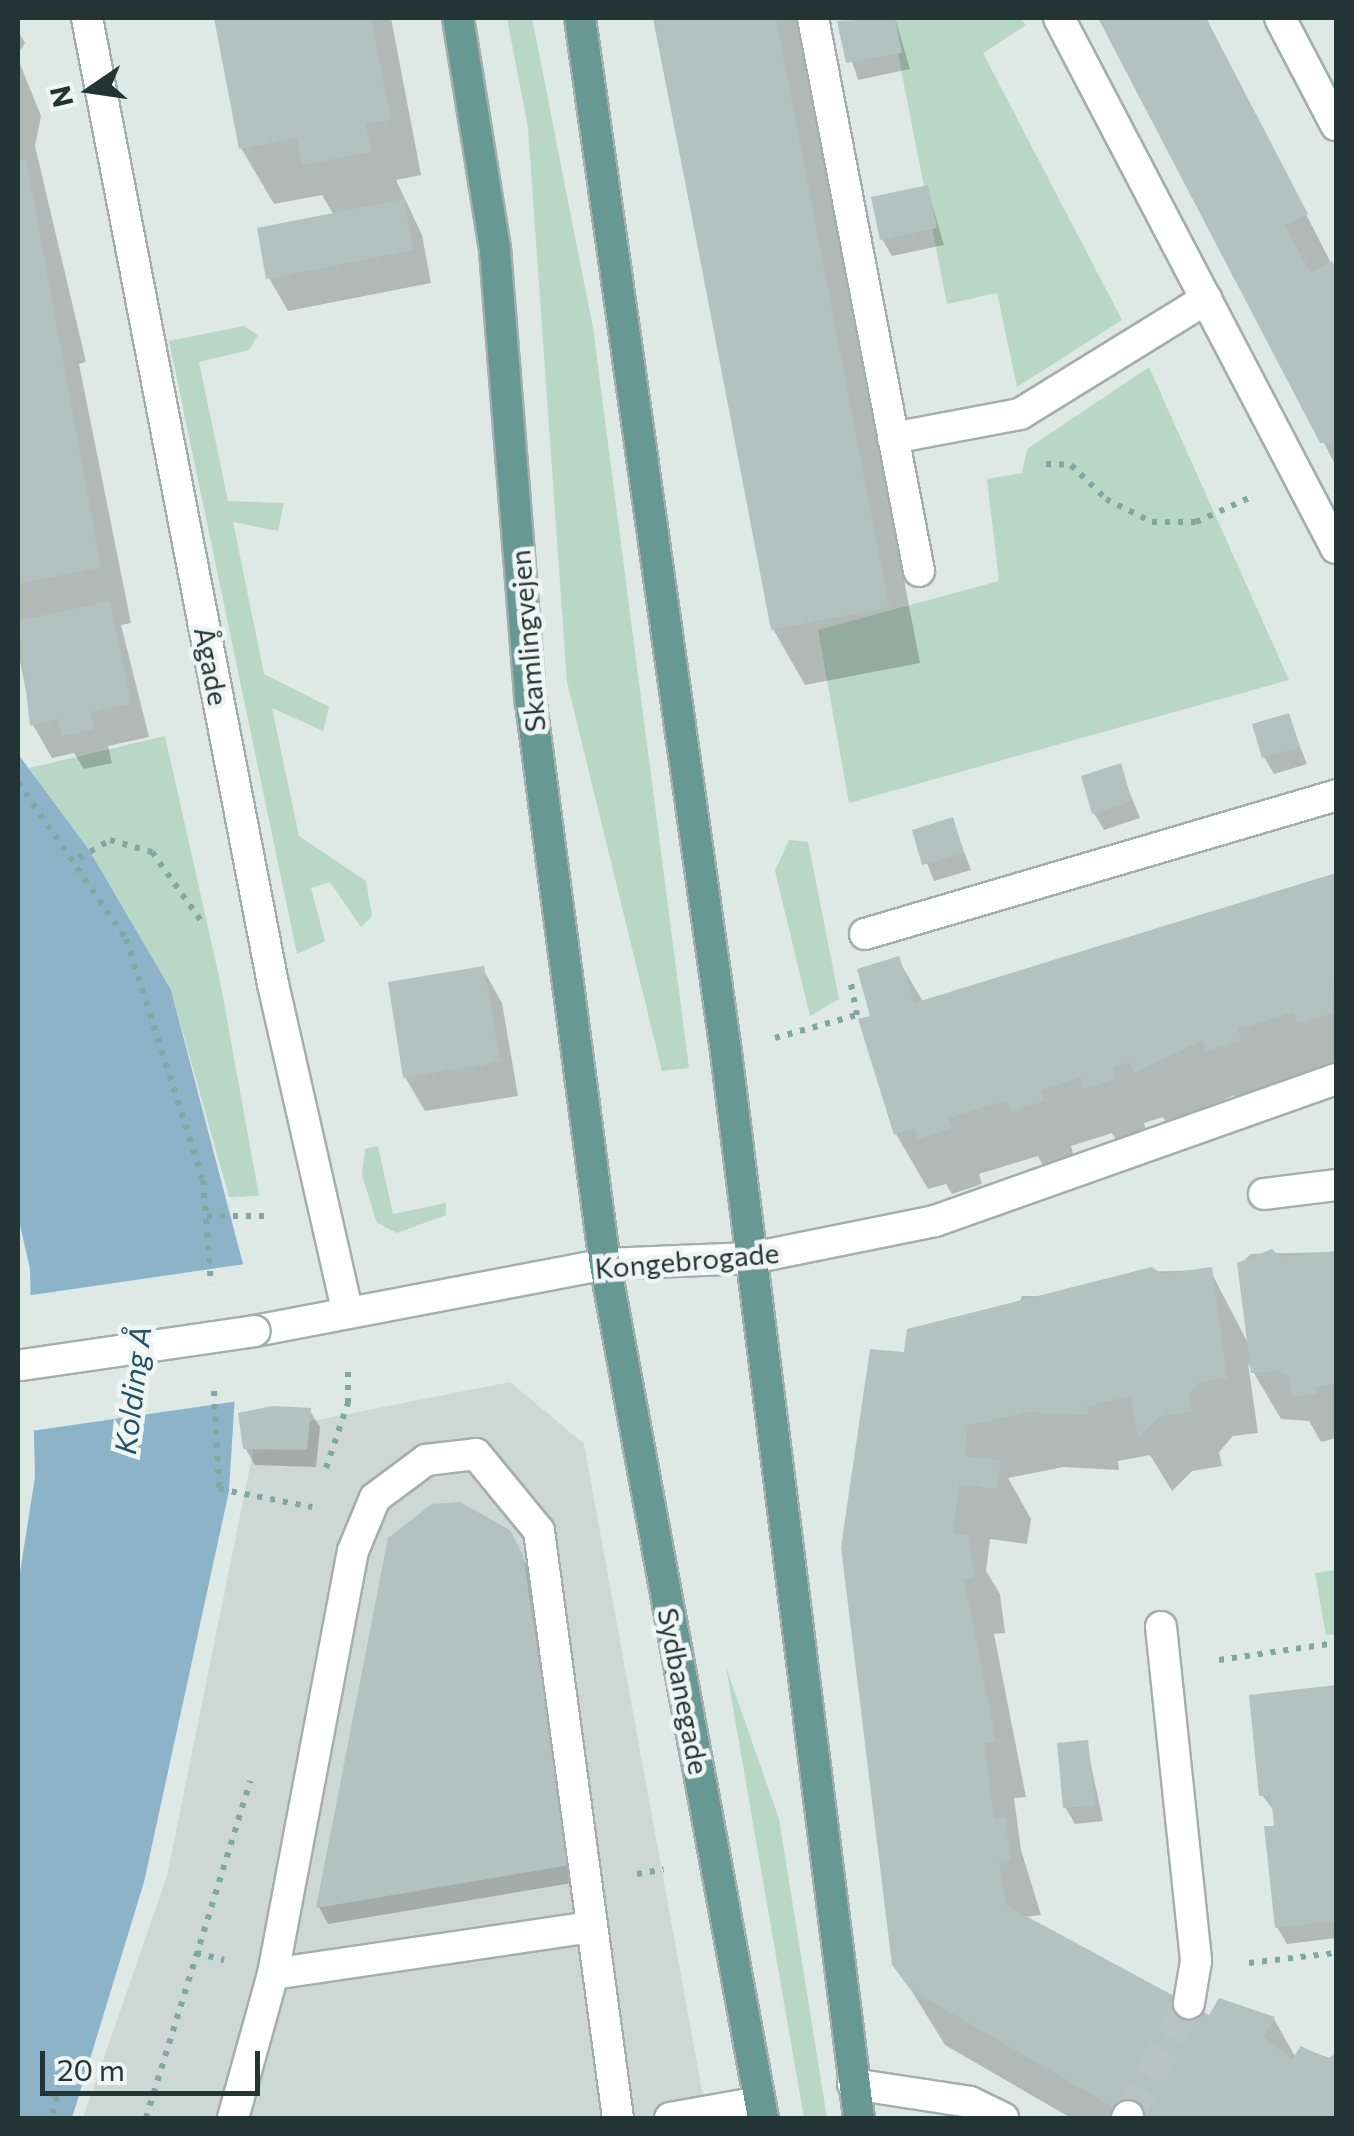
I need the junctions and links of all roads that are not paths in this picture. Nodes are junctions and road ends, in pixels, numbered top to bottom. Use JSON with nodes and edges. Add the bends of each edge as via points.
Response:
{"nodes":[{"id":1,"x":87,"y":18,"type":"edge"},
{"id":2,"x":458,"y":18,"type":"edge"},
{"id":3,"x":580,"y":18,"type":"edge"},
{"id":4,"x":812,"y":18,"type":"edge"},
{"id":5,"x":1059,"y":18,"type":"edge"},
{"id":6,"x":1280,"y":18,"type":"edge"},
{"id":7,"x":1336,"y":125,"type":"edge"},
{"id":8,"x":1206,"y":300,"type":"junction"},
{"id":9,"x":893,"y":438,"type":"junction"},
{"id":10,"x":1336,"y":548,"type":"edge"},
{"id":11,"x":919,"y":571,"type":"dead end"},
{"id":12,"x":1336,"y":795,"type":"edge"},
{"id":13,"x":865,"y":934,"type":"road end"},
{"id":14,"x":1336,"y":1079,"type":"edge"},
{"id":15,"x":1336,"y":1185,"type":"edge"},
{"id":16,"x":1264,"y":1194,"type":"dead end"},
{"id":17,"x":752,"y":1258,"type":"junction"},
{"id":18,"x":605,"y":1264,"type":"junction"},
{"id":19,"x":348,"y":1313,"type":"junction"},
{"id":20,"x":20,"y":1365,"type":"edge"},
{"id":21,"x":1161,"y":1627,"type":"dead end"},
{"id":22,"x":591,"y":1927,"type":"junction"},
{"id":23,"x":273,"y":1974,"type":"junction"},
{"id":24,"x":1189,"y":2004,"type":"tunnel mouth"},
{"id":25,"x":854,"y":2084,"type":"junction"},
{"id":26,"x":762,"y":2110,"type":"edge"},
{"id":27,"x":233,"y":2118,"type":"edge"},
{"id":28,"x":618,"y":2118,"type":"edge"},
{"id":29,"x":670,"y":2118,"type":"edge"},
{"id":30,"x":859,"y":2118,"type":"edge"},
{"id":31,"x":1003,"y":2118,"type":"edge"}],
"edges":[{"from":1,"to":19,"type":"street","name":"Ågade","via":[[273,984]]},
{"from":2,"to":18,"type":"main road","name":"Skamlingvejen","via":[[495,250],[531,703]]},
{"from":3,"to":17,"type":"main road"},
{"from":4,"to":9,"type":"street"},
{"from":5,"to":8,"type":"street"},
{"from":6,"to":7,"type":"street"},
{"from":8,"to":9,"type":"street","via":[[1020,414]]},
{"from":8,"to":10,"type":"street"},
{"from":9,"to":11,"type":"street"},
{"from":12,"to":13,"type":"street"},
{"from":14,"to":17,"type":"street","name":"Kongebrogade","via":[[935,1221]]},
{"from":15,"to":16,"type":"street"},
{"from":17,"to":18,"type":"street","name":"Kongebrogade"},
{"from":17,"to":25,"type":"main road"},
{"from":18,"to":19,"type":"street","name":"Kongebrogade"},
{"from":18,"to":26,"type":"main road","name":"Sydbanegade"},
{"from":19,"to":20,"type":"street","name":"Kongebrogade","bridge":true},
{"from":21,"to":24,"type":"street","via":[[1196,1961]]},
{"from":22,"to":23,"type":"street"},
{"from":22,"to":23,"type":"street","via":[[539,1531],[476,1454],[426,1460],[375,1498],[353,1551]]},
{"from":22,"to":28,"type":"street"},
{"from":23,"to":27,"type":"street"},
{"from":25,"to":30,"type":"main road"},
{"from":25,"to":31,"type":"street","via":[[970,2102]]},
{"from":26,"to":29,"type":"street"}]}
